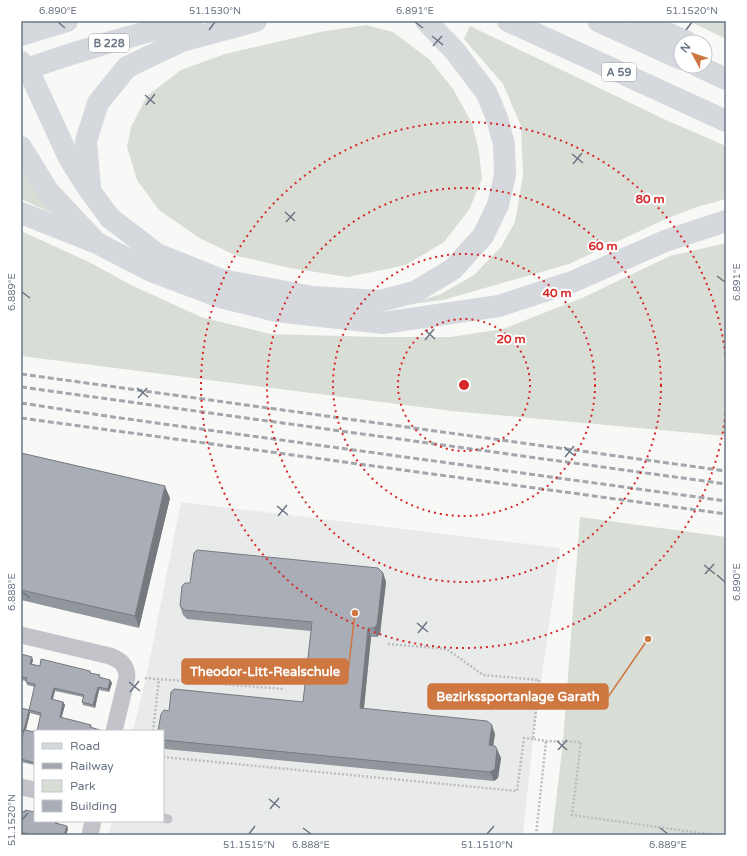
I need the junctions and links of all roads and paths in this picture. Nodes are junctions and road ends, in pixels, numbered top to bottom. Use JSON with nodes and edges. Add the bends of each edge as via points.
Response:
{"nodes":[{"id":1,"x":67,"y":21,"type":"edge"},
{"id":2,"x":192,"y":21,"type":"edge"},
{"id":3,"x":256,"y":21,"type":"edge"},
{"id":4,"x":598,"y":21,"type":"edge"},
{"id":5,"x":641,"y":21,"type":"edge"},
{"id":6,"x":428,"y":22,"type":"edge"},
{"id":7,"x":510,"y":22,"type":"edge"},
{"id":8,"x":21,"y":35,"type":"edge"},
{"id":9,"x":673,"y":36,"type":"edge"},
{"id":10,"x":673,"y":54,"type":"edge"},
{"id":11,"x":23,"y":67,"type":"edge"},
{"id":12,"x":713,"y":72,"type":"edge"},
{"id":13,"x":726,"y":79,"type":"edge"},
{"id":14,"x":726,"y":121,"type":"edge"},
{"id":15,"x":21,"y":147,"type":"edge"},
{"id":16,"x":90,"y":191,"type":"junction"},
{"id":17,"x":21,"y":213,"type":"edge"},
{"id":18,"x":726,"y":221,"type":"edge"},
{"id":19,"x":97,"y":243,"type":"junction"},
{"id":20,"x":21,"y":635,"type":"edge"},
{"id":21,"x":388,"y":644,"type":"dead end"},
{"id":22,"x":127,"y":677,"type":"junction"},
{"id":23,"x":159,"y":679,"type":"junction"},
{"id":24,"x":284,"y":689,"type":"dead end"},
{"id":25,"x":114,"y":730,"type":"edge"},
{"id":26,"x":153,"y":730,"type":"edge"},
{"id":27,"x":533,"y":739,"type":"junction"},
{"id":28,"x":546,"y":741,"type":"junction"},
{"id":29,"x":164,"y":757,"type":"edge"},
{"id":30,"x":21,"y":787,"type":"edge"},
{"id":31,"x":34,"y":790,"type":"edge"},
{"id":32,"x":93,"y":822,"type":"edge"},
{"id":33,"x":90,"y":835,"type":"edge"},
{"id":34,"x":536,"y":835,"type":"edge"},
{"id":35,"x":715,"y":835,"type":"edge"}],
"edges":[{"from":1,"to":8,"type":"main road"},
{"from":2,"to":11,"type":"main road","number":"B 228"},
{"from":3,"to":16,"type":"main road","via":[[182,41],[127,67],[98,103],[86,141]]},
{"from":4,"to":10,"type":"main road"},
{"from":5,"to":9,"type":"main road"},
{"from":6,"to":16,"type":"main road","via":[[454,50],[486,92],[504,144],[505,175],[498,205],[483,236],[453,269],[415,292],[380,301],[328,298],[222,280],[157,254],[110,218]]},
{"from":7,"to":14,"type":"main road","number":"A 59"},
{"from":11,"to":16,"type":"main road","via":[[69,158]]},
{"from":12,"to":13,"type":"main road"},
{"from":15,"to":19,"type":"main road","via":[[48,191]]},
{"from":17,"to":19,"type":"main road"},
{"from":18,"to":19,"type":"main road","via":[[665,241],[572,282],[499,306],[383,323],[276,311],[220,297],[151,271]]},
{"from":20,"to":22,"type":"street","via":[[110,656],[123,664]]},
{"from":21,"to":27,"type":"path","via":[[447,649],[483,675],[539,680]]},
{"from":22,"to":23,"type":"path"},
{"from":22,"to":25,"type":"street"},
{"from":23,"to":24,"type":"path"},
{"from":23,"to":26,"type":"path"},
{"from":27,"to":28,"type":"path"},
{"from":27,"to":29,"type":"path","via":[[524,738],[517,791]]},
{"from":28,"to":34,"type":"path"},
{"from":28,"to":35,"type":"path","via":[[581,742],[572,815]]},
{"from":30,"to":31,"type":"street"},
{"from":32,"to":33,"type":"street"}]}
